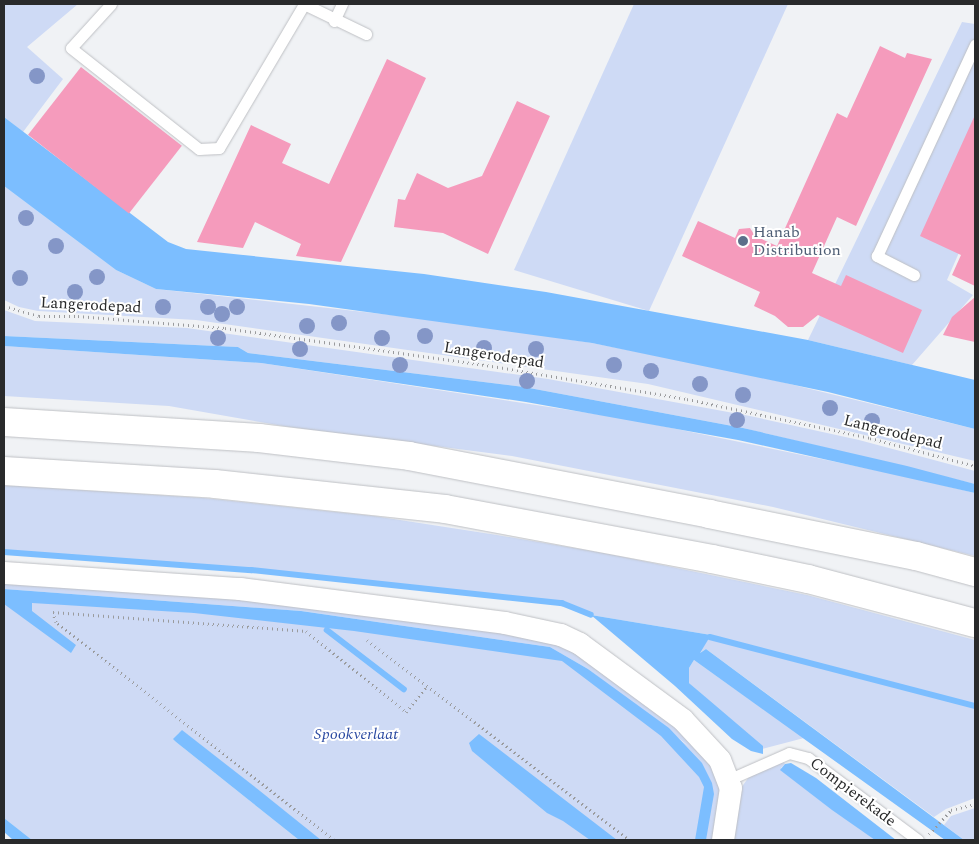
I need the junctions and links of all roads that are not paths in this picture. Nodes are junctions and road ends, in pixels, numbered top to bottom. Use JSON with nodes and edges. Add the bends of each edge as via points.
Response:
{"nodes":[{"id":1,"x":111,"y":4,"type":"edge"},
{"id":2,"x":304,"y":4,"type":"edge"},
{"id":3,"x":342,"y":4,"type":"edge"},
{"id":4,"x":334,"y":21,"type":"junction"},
{"id":5,"x":366,"y":34,"type":"dead end"},
{"id":6,"x":975,"y":45,"type":"edge"},
{"id":7,"x":914,"y":276,"type":"dead end"},
{"id":8,"x":4,"y":422,"type":"edge"},
{"id":9,"x":4,"y":471,"type":"edge"},
{"id":10,"x":975,"y":572,"type":"edge"},
{"id":11,"x":4,"y":573,"type":"edge"},
{"id":12,"x":975,"y":623,"type":"edge"},
{"id":13,"x":730,"y":779,"type":"junction"},
{"id":14,"x":923,"y":838,"type":"edge"},
{"id":15,"x":723,"y":840,"type":"edge"}],
"edges":[{"from":1,"to":2,"type":"lane","via":[[71,48],[199,150],[219,148]]},
{"from":2,"to":4,"type":"lane"},
{"from":3,"to":4,"type":"lane"},
{"from":4,"to":5,"type":"lane"},
{"from":6,"to":7,"type":"lane","via":[[877,256]]},
{"from":8,"to":10,"type":"highway","via":[[259,438],[409,456],[916,556]]},
{"from":9,"to":12,"type":"highway","via":[[215,484],[445,509],[808,579]]},
{"from":11,"to":13,"type":"street","via":[[240,589],[505,623],[554,633],[580,644],[683,720],[715,754]]},
{"from":13,"to":14,"type":"lane","name":"Compierekade","via":[[789,752],[808,758]]},
{"from":13,"to":15,"type":"street","via":[[731,803]]}]}
